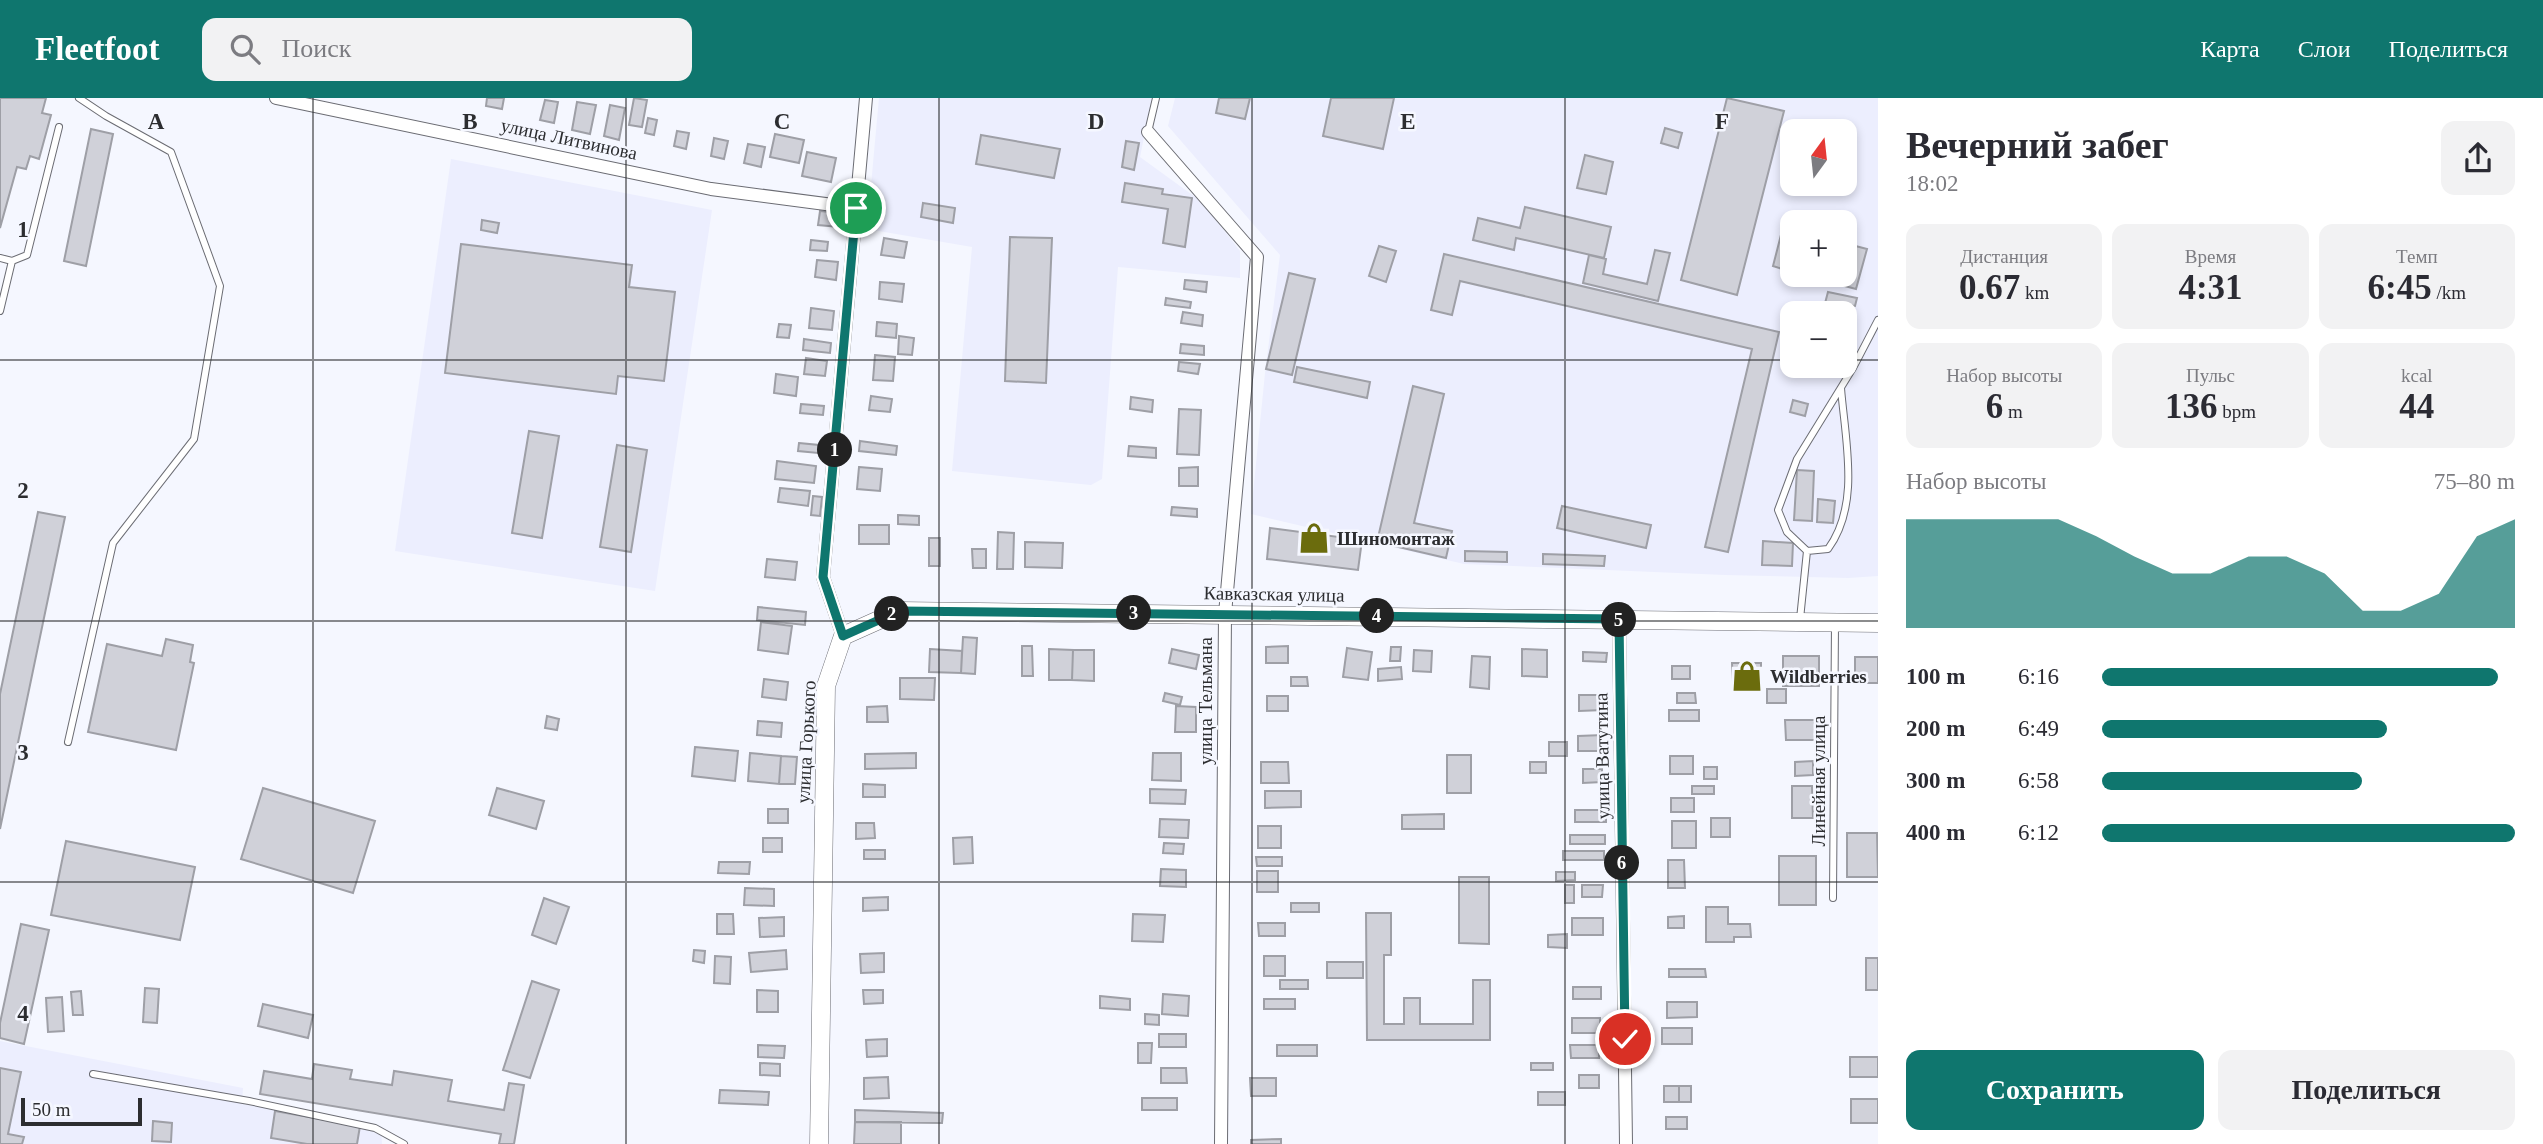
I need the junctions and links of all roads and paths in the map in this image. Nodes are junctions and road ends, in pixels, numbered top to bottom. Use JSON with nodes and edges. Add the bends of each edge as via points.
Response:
{"nodes":[{"id":1,"x":79,"y":98,"type":"edge"},
{"id":2,"x":276,"y":98,"type":"edge"},
{"id":3,"x":866,"y":98,"type":"edge"},
{"id":4,"x":1156,"y":98,"type":"edge"},
{"id":5,"x":60,"y":127,"type":"dead end"},
{"id":6,"x":1149,"y":132,"type":"joint"},
{"id":7,"x":856,"y":208,"type":"junction"},
{"id":8,"x":0,"y":258,"type":"edge"},
{"id":9,"x":12,"y":261,"type":"junction"},
{"id":10,"x":0,"y":311,"type":"edge"},
{"id":11,"x":1878,"y":320,"type":"edge"},
{"id":12,"x":1841,"y":387,"type":"junction"},
{"id":13,"x":1807,"y":551,"type":"junction"},
{"id":14,"x":1225,"y":614,"type":"junction"},
{"id":15,"x":1619,"y":619,"type":"junction"},
{"id":16,"x":1799,"y":622,"type":"junction"},
{"id":17,"x":1835,"y":623,"type":"junction"},
{"id":18,"x":1878,"y":623,"type":"edge"},
{"id":19,"x":843,"y":636,"type":"junction"},
{"id":20,"x":68,"y":742,"type":"dead end"},
{"id":21,"x":1833,"y":898,"type":"dead end"},
{"id":22,"x":93,"y":1074,"type":"dead end"},
{"id":23,"x":404,"y":1144,"type":"edge"},
{"id":24,"x":819,"y":1144,"type":"edge"},
{"id":25,"x":1221,"y":1144,"type":"edge"},
{"id":26,"x":1626,"y":1144,"type":"edge"}],
"edges":[{"from":1,"to":20,"type":"lane","via":[[171,152],[220,286],[194,439],[113,543]]},
{"from":2,"to":7,"type":"street","name":"улица Литвинова","via":[[711,189]]},
{"from":3,"to":7,"type":"street"},
{"from":4,"to":6,"type":"lane"},
{"from":5,"to":9,"type":"lane","via":[[27,255]]},
{"from":6,"to":14,"type":"street","name":"улица Тельмана","via":[[1257,257]]},
{"from":7,"to":19,"type":"street","via":[[823,577]]},
{"from":8,"to":9,"type":"lane"},
{"from":9,"to":10,"type":"lane"},
{"from":11,"to":12,"type":"lane"},
{"from":12,"to":13,"type":"lane","via":[[1846,512],[1828,549]]},
{"from":12,"to":13,"type":"lane","via":[[1797,459],[1778,510],[1787,532]]},
{"from":13,"to":16,"type":"lane"},
{"from":14,"to":15,"type":"main road","name":"Кавказская улица"},
{"from":14,"to":19,"type":"main road","name":"Кавказская улица","via":[[899,611]]},
{"from":14,"to":25,"type":"street","name":"улица Тельмана"},
{"from":15,"to":16,"type":"main road","name":"Кавказская улица"},
{"from":15,"to":26,"type":"street","name":"улица Ватутина"},
{"from":16,"to":17,"type":"main road","name":"Кавказская улица"},
{"from":17,"to":18,"type":"main road","name":"Кавказская улица"},
{"from":17,"to":21,"type":"lane","name":"Линейная улица"},
{"from":19,"to":24,"type":"main road","name":"улица Горького","via":[[826,686]]},
{"from":22,"to":23,"type":"lane","via":[[375,1128]]}]}
